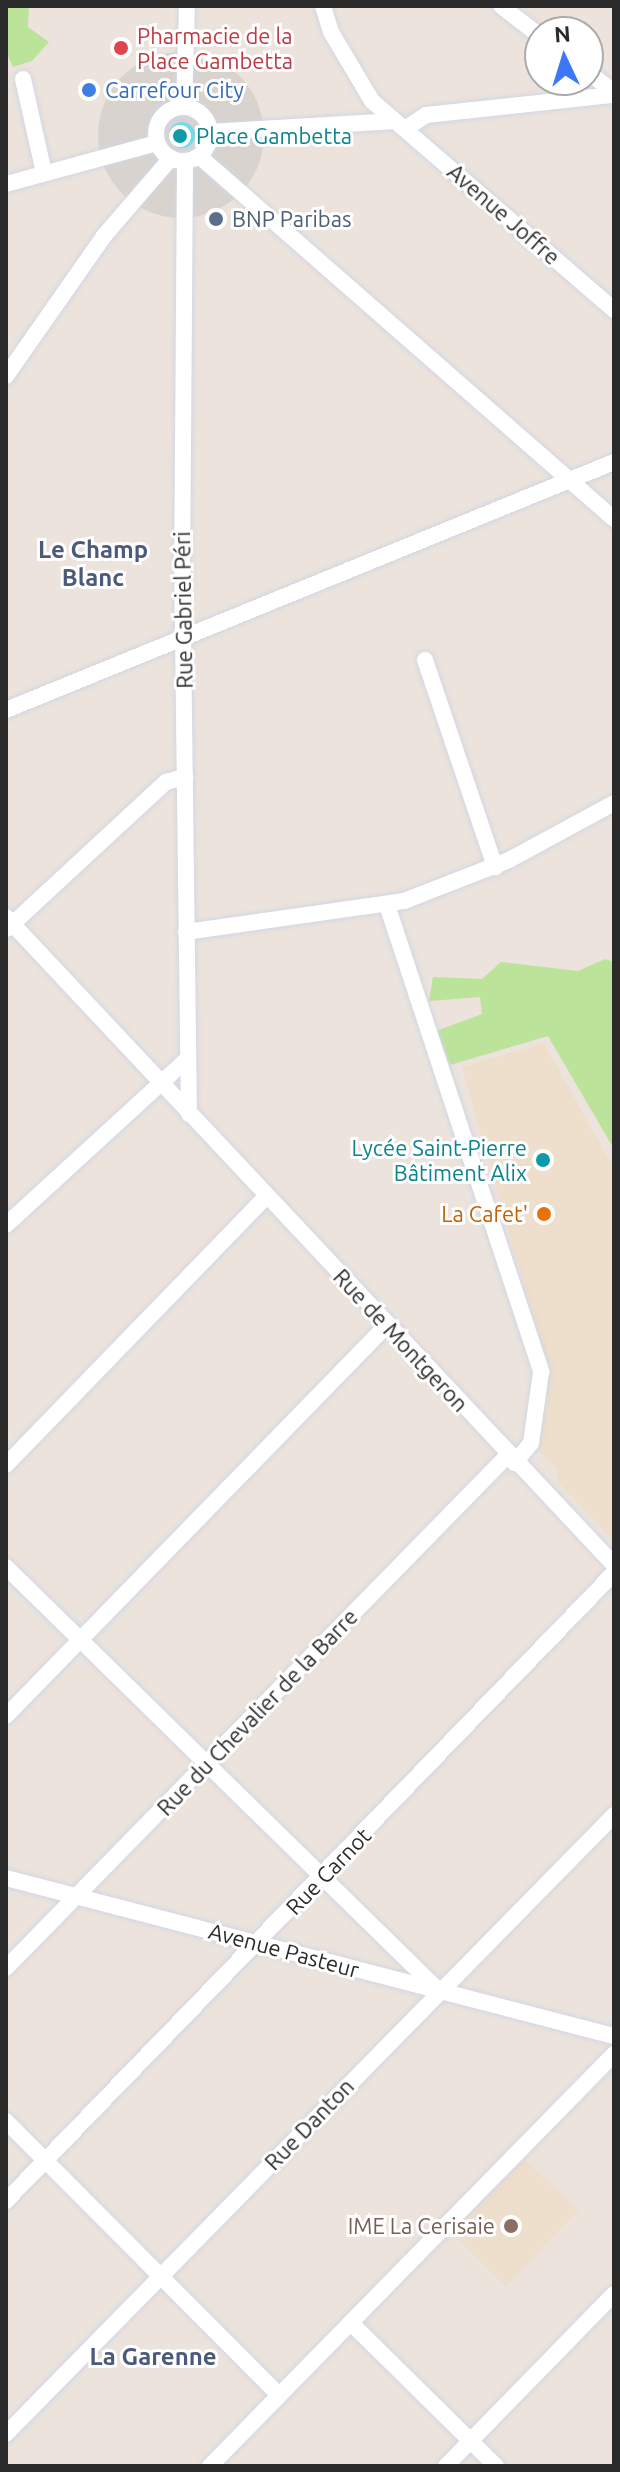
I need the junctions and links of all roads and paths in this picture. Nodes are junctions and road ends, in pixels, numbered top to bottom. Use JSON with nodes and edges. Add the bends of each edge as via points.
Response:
{"nodes":[{"id":1,"x":187,"y":6,"type":"edge"},
{"id":2,"x":323,"y":6,"type":"edge"},
{"id":3,"x":501,"y":6,"type":"edge"},
{"id":4,"x":524,"y":24,"type":"edge"},
{"id":5,"x":23,"y":79,"type":"dead end"},
{"id":6,"x":614,"y":94,"type":"edge"},
{"id":7,"x":372,"y":101,"type":"junction"},
{"id":8,"x":184,"y":107,"type":"junction"},
{"id":9,"x":356,"y":119,"type":"junction"},
{"id":10,"x":399,"y":125,"type":"junction"},
{"id":11,"x":209,"y":132,"type":"junction"},
{"id":12,"x":157,"y":143,"type":"junction"},
{"id":13,"x":185,"y":158,"type":"junction"},
{"id":14,"x":44,"y":173,"type":"junction"},
{"id":15,"x":6,"y":184,"type":"edge"},
{"id":16,"x":614,"y":310,"type":"edge"},
{"id":17,"x":6,"y":376,"type":"edge"},
{"id":18,"x":614,"y":462,"type":"edge"},
{"id":19,"x":569,"y":480,"type":"junction"},
{"id":20,"x":614,"y":519,"type":"edge"},
{"id":21,"x":184,"y":637,"type":"junction"},
{"id":22,"x":425,"y":660,"type":"dead end"},
{"id":23,"x":6,"y":710,"type":"edge"},
{"id":24,"x":185,"y":777,"type":"junction"},
{"id":25,"x":614,"y":803,"type":"edge"},
{"id":26,"x":495,"y":867,"type":"junction"},
{"id":27,"x":387,"y":905,"type":"junction"},
{"id":28,"x":8,"y":924,"type":"edge"},
{"id":29,"x":186,"y":932,"type":"junction"},
{"id":30,"x":187,"y":1059,"type":"junction"},
{"id":31,"x":161,"y":1084,"type":"junction"},
{"id":32,"x":189,"y":1114,"type":"junction"},
{"id":33,"x":266,"y":1197,"type":"junction"},
{"id":34,"x":6,"y":1225,"type":"edge"},
{"id":35,"x":386,"y":1326,"type":"junction"},
{"id":36,"x":511,"y":1459,"type":"junction"},
{"id":37,"x":6,"y":1465,"type":"edge"},
{"id":38,"x":614,"y":1565,"type":"edge"},
{"id":39,"x":6,"y":1567,"type":"edge"},
{"id":40,"x":614,"y":1573,"type":"edge"},
{"id":41,"x":81,"y":1640,"type":"junction"},
{"id":42,"x":6,"y":1716,"type":"edge"},
{"id":43,"x":206,"y":1763,"type":"junction"},
{"id":44,"x":614,"y":1815,"type":"edge"},
{"id":45,"x":322,"y":1877,"type":"junction"},
{"id":46,"x":6,"y":1878,"type":"edge"},
{"id":47,"x":77,"y":1896,"type":"junction"},
{"id":48,"x":258,"y":1944,"type":"junction"},
{"id":49,"x":6,"y":1968,"type":"edge"},
{"id":50,"x":439,"y":1991,"type":"junction"},
{"id":51,"x":614,"y":2036,"type":"edge"},
{"id":52,"x":614,"y":2054,"type":"edge"},
{"id":53,"x":6,"y":2121,"type":"edge"},
{"id":54,"x":45,"y":2161,"type":"junction"},
{"id":55,"x":6,"y":2201,"type":"edge"},
{"id":56,"x":161,"y":2275,"type":"junction"},
{"id":57,"x":614,"y":2294,"type":"edge"},
{"id":58,"x":352,"y":2324,"type":"junction"},
{"id":59,"x":279,"y":2395,"type":"junction"},
{"id":60,"x":6,"y":2434,"type":"edge"},
{"id":61,"x":470,"y":2441,"type":"junction"},
{"id":62,"x":210,"y":2466,"type":"edge"},
{"id":63,"x":446,"y":2466,"type":"edge"},
{"id":64,"x":496,"y":2466,"type":"edge"}],
"edges":[{"from":1,"to":8,"type":"street"},
{"from":2,"to":7,"type":"street","name":"Avenue Joffre","via":[[331,32]]},
{"from":3,"to":4,"type":"street"},
{"from":5,"to":14,"type":"street"},
{"from":6,"to":10,"type":"street","via":[[426,115]]},
{"from":7,"to":9,"type":"street"},
{"from":7,"to":10,"type":"street","name":"Avenue Joffre"},
{"from":8,"to":11,"type":"street","via":[[204,118]]},
{"from":8,"to":12,"type":"street","via":[[164,115],[156,128]]},
{"from":9,"to":10,"type":"street"},
{"from":9,"to":11,"type":"street"},
{"from":10,"to":16,"type":"street","name":"Avenue Joffre"},
{"from":11,"to":13,"type":"street"},
{"from":12,"to":13,"type":"street"},
{"from":12,"to":14,"type":"street"},
{"from":13,"to":17,"type":"street","via":[[104,236]]},
{"from":13,"to":19,"type":"street"},
{"from":13,"to":21,"type":"street","name":"Rue Gabriel Péri"},
{"from":14,"to":15,"type":"street"},
{"from":18,"to":19,"type":"street"},
{"from":19,"to":20,"type":"street"},
{"from":19,"to":21,"type":"street"},
{"from":21,"to":23,"type":"street"},
{"from":21,"to":24,"type":"street","name":"Rue Gabriel Péri"},
{"from":22,"to":26,"type":"street"},
{"from":24,"to":28,"type":"street","via":[[166,782]]},
{"from":24,"to":29,"type":"street","name":"Rue Gabriel Péri"},
{"from":25,"to":26,"type":"street"},
{"from":26,"to":27,"type":"street"},
{"from":27,"to":29,"type":"street"},
{"from":27,"to":36,"type":"street","name":"Rue du Chevalier de la Barre","via":[[541,1372],[531,1443]]},
{"from":28,"to":31,"type":"street","name":"Rue de Montgeron"},
{"from":29,"to":30,"type":"street","name":"Rue Gabriel Péri"},
{"from":30,"to":31,"type":"street"},
{"from":30,"to":32,"type":"street"},
{"from":31,"to":32,"type":"street","name":"Rue de Montgeron"},
{"from":31,"to":34,"type":"street"},
{"from":32,"to":33,"type":"street","name":"Rue de Montgeron"},
{"from":33,"to":35,"type":"street","name":"Rue de Montgeron"},
{"from":33,"to":37,"type":"street"},
{"from":35,"to":36,"type":"street","name":"Rue de Montgeron"},
{"from":35,"to":41,"type":"street"},
{"from":36,"to":38,"type":"street","name":"Rue de Montgeron"},
{"from":36,"to":43,"type":"street","name":"Rue du Chevalier de la Barre"},
{"from":39,"to":41,"type":"street"},
{"from":40,"to":45,"type":"street","name":"Rue Carnot"},
{"from":41,"to":42,"type":"street"},
{"from":41,"to":43,"type":"street"},
{"from":43,"to":45,"type":"street"},
{"from":43,"to":47,"type":"street","name":"Rue du Chevalier de la Barre"},
{"from":44,"to":50,"type":"street","name":"Rue Danton"},
{"from":45,"to":48,"type":"street","name":"Rue Carnot"},
{"from":45,"to":50,"type":"street"},
{"from":46,"to":47,"type":"street","name":"Avenue Pasteur"},
{"from":47,"to":48,"type":"street","name":"Avenue Pasteur"},
{"from":47,"to":49,"type":"street","name":"Rue du Chevalier de la Barre"},
{"from":48,"to":50,"type":"street","name":"Avenue Pasteur"},
{"from":48,"to":54,"type":"street","name":"Rue Carnot"},
{"from":50,"to":51,"type":"street","name":"Avenue Pasteur"},
{"from":50,"to":56,"type":"street","name":"Rue Danton"},
{"from":52,"to":58,"type":"street"},
{"from":53,"to":54,"type":"street"},
{"from":54,"to":55,"type":"street","name":"Rue Carnot"},
{"from":54,"to":56,"type":"street"},
{"from":56,"to":59,"type":"street"},
{"from":56,"to":60,"type":"street","name":"Rue Danton"},
{"from":57,"to":61,"type":"street"},
{"from":58,"to":59,"type":"street"},
{"from":58,"to":61,"type":"street"},
{"from":59,"to":62,"type":"street"},
{"from":61,"to":63,"type":"street"},
{"from":61,"to":64,"type":"street"}]}
